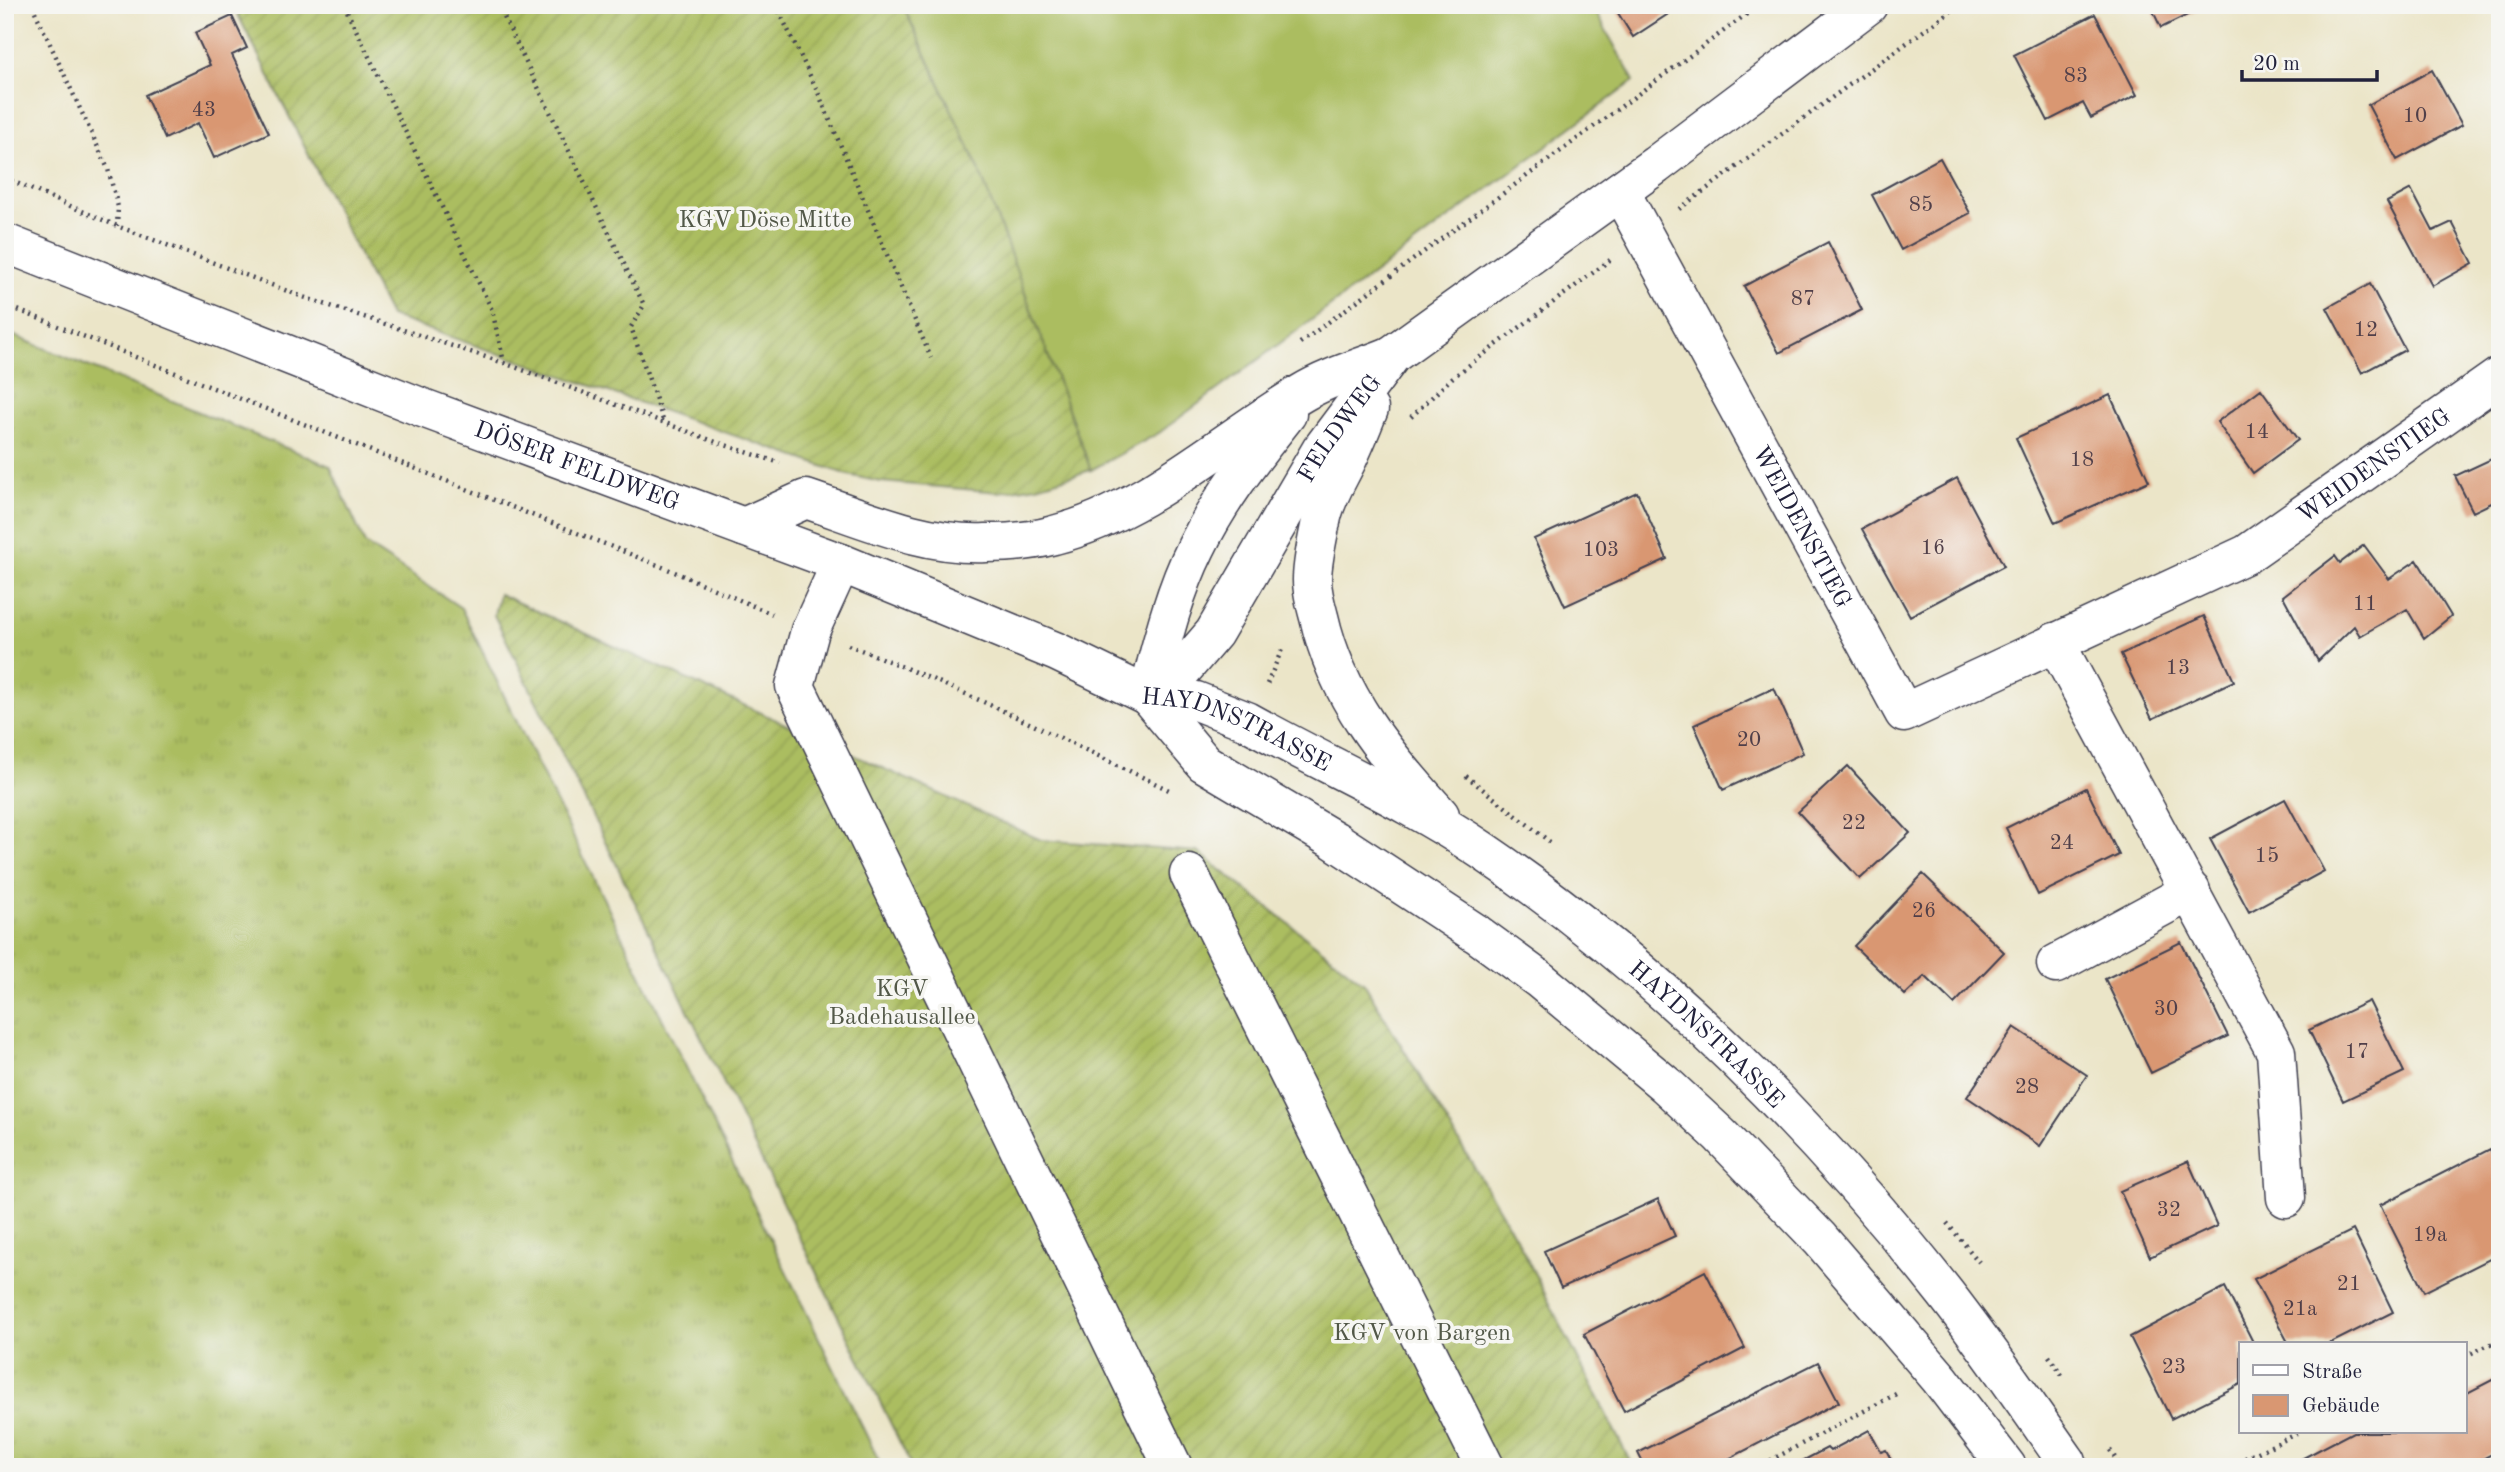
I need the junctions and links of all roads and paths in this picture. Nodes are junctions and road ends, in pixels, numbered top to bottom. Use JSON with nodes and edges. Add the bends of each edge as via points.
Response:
{"nodes":[{"id":1,"x":32,"y":5,"type":"edge"},
{"id":2,"x":344,"y":5,"type":"edge"},
{"id":3,"x":498,"y":5,"type":"edge"},
{"id":4,"x":776,"y":5,"type":"edge"},
{"id":5,"x":1759,"y":5,"type":"edge"},
{"id":6,"x":1868,"y":5,"type":"edge"},
{"id":7,"x":1959,"y":5,"type":"edge"},
{"id":8,"x":5,"y":178,"type":"edge"},
{"id":9,"x":1620,"y":191,"type":"junction"},
{"id":10,"x":117,"y":226,"type":"junction"},
{"id":11,"x":1645,"y":234,"type":"junction"},
{"id":12,"x":5,"y":243,"type":"edge"},
{"id":13,"x":5,"y":305,"type":"edge"},
{"id":14,"x":1293,"y":348,"type":"dead end"},
{"id":15,"x":1392,"y":355,"type":"junction"},
{"id":16,"x":930,"y":358,"type":"dead end"},
{"id":17,"x":504,"y":363,"type":"junction"},
{"id":18,"x":2500,"y":376,"type":"edge"},
{"id":19,"x":1306,"y":391,"type":"junction"},
{"id":20,"x":1408,"y":419,"type":"dead end"},
{"id":21,"x":744,"y":527,"type":"junction"},
{"id":22,"x":841,"y":563,"type":"junction"},
{"id":23,"x":810,"y":631,"type":"junction"},
{"id":24,"x":1285,"y":642,"type":"dead end"},
{"id":25,"x":2055,"y":642,"type":"junction"},
{"id":26,"x":1265,"y":688,"type":"dead end"},
{"id":27,"x":1148,"y":696,"type":"junction"},
{"id":28,"x":1177,"y":794,"type":"dead end"},
{"id":29,"x":1458,"y":834,"type":"junction"},
{"id":30,"x":1189,"y":874,"type":"dead end"},
{"id":31,"x":2191,"y":891,"type":"junction"},
{"id":32,"x":2056,"y":964,"type":"dead end"},
{"id":33,"x":2286,"y":1198,"type":"dead end"},
{"id":34,"x":2500,"y":1340,"type":"edge"},
{"id":35,"x":2466,"y":1356,"type":"edge"},
{"id":36,"x":1891,"y":1383,"type":"dead end"},
{"id":37,"x":1899,"y":1392,"type":"junction"},
{"id":38,"x":1904,"y":1398,"type":"dead end"},
{"id":39,"x":2297,"y":1434,"type":"edge"},
{"id":40,"x":1174,"y":1467,"type":"edge"},
{"id":41,"x":1485,"y":1467,"type":"edge"},
{"id":42,"x":1758,"y":1467,"type":"edge"},
{"id":43,"x":2007,"y":1467,"type":"edge"},
{"id":44,"x":2068,"y":1467,"type":"edge"},
{"id":45,"x":2226,"y":1467,"type":"edge"}],
"edges":[{"from":1,"to":10,"type":"path","via":[[108,169],[118,207]]},
{"from":2,"to":17,"type":"path","via":[[492,310]]},
{"from":3,"to":17,"type":"path","via":[[644,304],[631,327],[664,423]]},
{"from":4,"to":16,"type":"path","via":[[817,90]]},
{"from":5,"to":14,"type":"path"},
{"from":6,"to":9,"type":"street","name":"FELDWEG"},
{"from":7,"to":11,"type":"path"},
{"from":8,"to":10,"type":"path"},
{"from":9,"to":11,"type":"street","name":"WEIDENSTIEG"},
{"from":9,"to":15,"type":"street","name":"FELDWEG"},
{"from":10,"to":17,"type":"path","via":[[303,297]]},
{"from":11,"to":20,"type":"path","via":[[1452,378]]},
{"from":11,"to":25,"type":"street","name":"WEIDENSTIEG","via":[[1903,713]]},
{"from":12,"to":21,"type":"street","name":"DÖSER FELDWEG","via":[[424,408]]},
{"from":13,"to":23,"type":"path","via":[[670,570]]},
{"from":15,"to":19,"type":"street"},
{"from":15,"to":27,"type":"street","name":"FELDWEG","via":[[1321,450],[1214,632],[1184,668]]},
{"from":15,"to":29,"type":"street","via":[[1322,516],[1312,580],[1323,636],[1348,698],[1381,747]]},
{"from":18,"to":25,"type":"street","name":"WEIDENSTIEG","via":[[2247,554]]},
{"from":19,"to":21,"type":"street","via":[[1162,486],[1105,516],[1053,536],[984,544],[944,540],[806,499]]},
{"from":19,"to":27,"type":"street","name":"FELDWEG","via":[[1239,474],[1196,548]]},
{"from":21,"to":22,"type":"street","name":"DÖSER FELDWEG"},
{"from":22,"to":23,"type":"street"},
{"from":22,"to":27,"type":"street","name":"DÖSER FELDWEG","via":[[1057,652]]},
{"from":23,"to":28,"type":"path","via":[[1016,716]]},
{"from":23,"to":40,"type":"street","via":[[795,685]]},
{"from":24,"to":26,"type":"path"},
{"from":25,"to":31,"type":"street"},
{"from":27,"to":29,"type":"street","name":"HAYDNSTRASSE","via":[[1196,701],[1247,721]]},
{"from":27,"to":43,"type":"street","name":"HAYDNSTRASSE","via":[[1204,763],[1334,840],[1477,934],[1540,980],[1675,1094],[1767,1182],[1863,1288]]},
{"from":29,"to":44,"type":"street","name":"HAYDNSTRASSE","via":[[1540,892],[1692,1016],[1775,1099],[1945,1294]]},
{"from":30,"to":41,"type":"street"},
{"from":31,"to":32,"type":"street"},
{"from":31,"to":33,"type":"street","via":[[2276,1052]]},
{"from":34,"to":35,"type":"path"},
{"from":36,"to":37,"type":"path"},
{"from":37,"to":38,"type":"path"},
{"from":37,"to":42,"type":"path"},
{"from":39,"to":45,"type":"path"}]}
